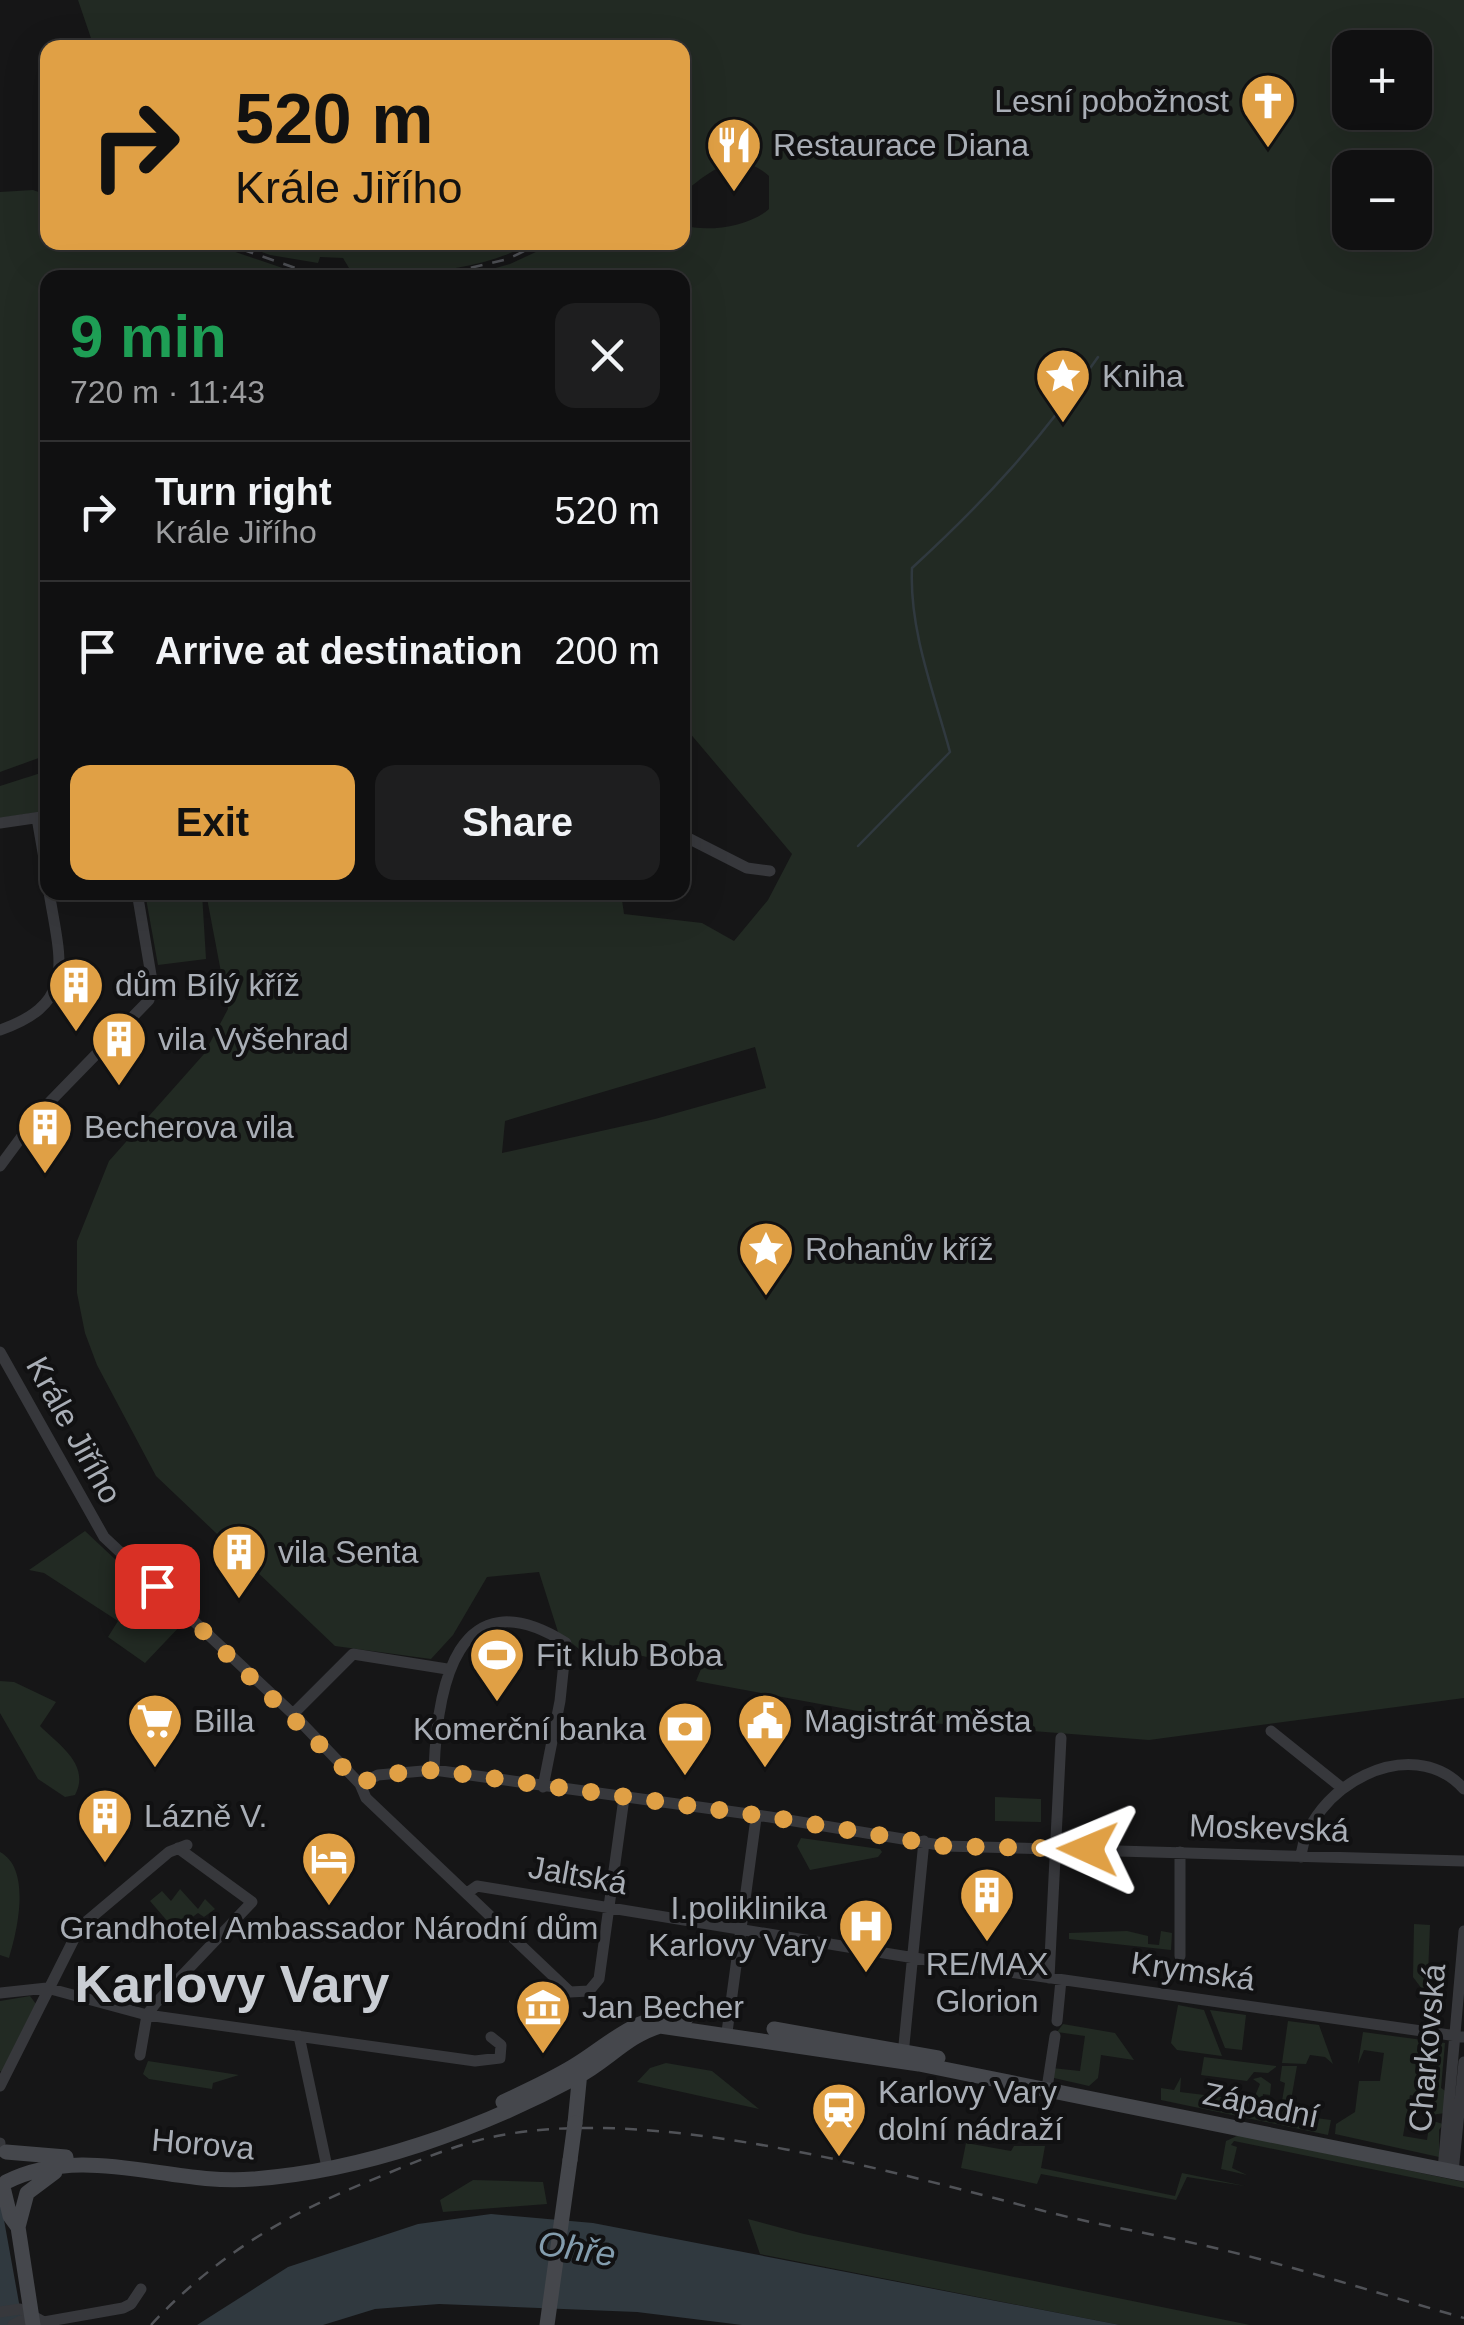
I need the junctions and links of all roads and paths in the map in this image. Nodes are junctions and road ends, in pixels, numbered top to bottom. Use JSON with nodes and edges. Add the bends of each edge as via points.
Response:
{"nodes":[{"id":1,"x":40,"y":817,"type":"edge"},
{"id":2,"x":0,"y":823,"type":"edge"},
{"id":3,"x":690,"y":839,"type":"edge"},
{"id":4,"x":770,"y":872,"type":"dead end"},
{"id":5,"x":51,"y":900,"type":"edge"},
{"id":6,"x":138,"y":900,"type":"edge"},
{"id":7,"x":0,"y":1030,"type":"edge"},
{"id":8,"x":0,"y":1166,"type":"edge"},
{"id":9,"x":0,"y":1352,"type":"edge"},
{"id":10,"x":447,"y":1669,"type":"junction"},
{"id":11,"x":293,"y":1714,"type":"junction"},
{"id":12,"x":1271,"y":1731,"type":"dead end"},
{"id":13,"x":1060,"y":1738,"type":"dead end"},
{"id":14,"x":434,"y":1770,"type":"junction"},
{"id":15,"x":1459,"y":1775,"type":"edge"},
{"id":16,"x":360,"y":1784,"type":"junction"},
{"id":17,"x":543,"y":1786,"type":"junction"},
{"id":18,"x":1342,"y":1788,"type":"junction"},
{"id":19,"x":1464,"y":1789,"type":"edge"},
{"id":20,"x":624,"y":1798,"type":"junction"},
{"id":21,"x":756,"y":1818,"type":"junction"},
{"id":22,"x":924,"y":1841,"type":"junction"},
{"id":23,"x":1057,"y":1848,"type":"junction"},
{"id":24,"x":1180,"y":1852,"type":"junction"},
{"id":25,"x":1301,"y":1857,"type":"junction"},
{"id":26,"x":1464,"y":1861,"type":"edge"},
{"id":27,"x":466,"y":1893,"type":"junction"},
{"id":28,"x":610,"y":1908,"type":"junction"},
{"id":29,"x":1464,"y":1931,"type":"edge"},
{"id":30,"x":742,"y":1932,"type":"junction"},
{"id":31,"x":916,"y":1956,"type":"junction"},
{"id":32,"x":1180,"y":1956,"type":"dead end"},
{"id":33,"x":1055,"y":1978,"type":"junction"},
{"id":34,"x":47,"y":1988,"type":"junction"},
{"id":35,"x":0,"y":1993,"type":"edge"},
{"id":36,"x":147,"y":2015,"type":"junction"},
{"id":37,"x":1057,"y":2021,"type":"dead end"},
{"id":38,"x":728,"y":2028,"type":"junction"},
{"id":39,"x":299,"y":2036,"type":"junction"},
{"id":40,"x":1055,"y":2036,"type":"dead end"},
{"id":41,"x":1461,"y":2036,"type":"edge"},
{"id":42,"x":491,"y":2037,"type":"dead end"},
{"id":43,"x":906,"y":2050,"type":"junction"},
{"id":44,"x":140,"y":2055,"type":"dead end"},
{"id":45,"x":877,"y":2057,"type":"junction"},
{"id":46,"x":1464,"y":2062,"type":"edge"},
{"id":47,"x":579,"y":2070,"type":"junction"},
{"id":48,"x":0,"y":2086,"type":"edge"},
{"id":49,"x":1048,"y":2088,"type":"junction"},
{"id":50,"x":527,"y":2102,"type":"junction"},
{"id":51,"x":575,"y":2118,"type":"junction"},
{"id":52,"x":450,"y":2128,"type":"junction"},
{"id":53,"x":2,"y":2146,"type":"edge"},
{"id":54,"x":326,"y":2163,"type":"junction"},
{"id":55,"x":87,"y":2166,"type":"junction"},
{"id":56,"x":1454,"y":2172,"type":"edge"},
{"id":57,"x":3,"y":2186,"type":"edge"},
{"id":58,"x":7,"y":2216,"type":"edge"},
{"id":59,"x":140,"y":2289,"type":"dead end"},
{"id":60,"x":0,"y":2312,"type":"edge"},
{"id":61,"x":24,"y":2320,"type":"edge"},
{"id":62,"x":547,"y":2325,"type":"edge"}],
"edges":[{"from":1,"to":2,"type":"street"},
{"from":3,"to":4,"type":"street","via":[[747,868]]},
{"from":5,"to":7,"type":"street","via":[[60,956],[57,987],[39,1013]]},
{"from":6,"to":8,"type":"street","via":[[152,980],[149,1000],[40,1112]]},
{"from":9,"to":11,"type":"street","name":"Krále Jiřího","via":[[104,1537]]},
{"from":10,"to":11,"type":"street","via":[[353,1654]]},
{"from":10,"to":14,"type":"street"},
{"from":10,"to":17,"type":"street","via":[[464,1641],[490,1626],[531,1626],[566,1643]]},
{"from":11,"to":16,"type":"street","name":"Krále Jiřího"},
{"from":12,"to":18,"type":"street"},
{"from":13,"to":23,"type":"street"},
{"from":14,"to":16,"type":"street","name":"Moskevská","via":[[378,1775]]},
{"from":14,"to":17,"type":"street","name":"Moskevská"},
{"from":15,"to":18,"type":"street","via":[[1397,1766],[1362,1774]]},
{"from":15,"to":19,"type":"street"},
{"from":16,"to":27,"type":"street","name":"Krále Jiřího","via":[[366,1798]]},
{"from":17,"to":20,"type":"street","name":"Moskevská"},
{"from":18,"to":25,"type":"street","via":[[1303,1837]]},
{"from":20,"to":21,"type":"street","name":"Moskevská"},
{"from":20,"to":28,"type":"street"},
{"from":21,"to":22,"type":"street","name":"Moskevská"},
{"from":21,"to":30,"type":"street"},
{"from":22,"to":23,"type":"street","name":"Moskevská"},
{"from":22,"to":31,"type":"street"},
{"from":23,"to":24,"type":"street","name":"Moskevská"},
{"from":23,"to":33,"type":"street"},
{"from":24,"to":25,"type":"street","name":"Moskevská"},
{"from":24,"to":32,"type":"street"},
{"from":25,"to":26,"type":"street","name":"Moskevská"},
{"from":27,"to":28,"type":"street","name":"Jaltská","via":[[477,1886]]},
{"from":27,"to":28,"type":"street","name":"Krále Jiřího","via":[[570,1992],[595,1988]]},
{"from":28,"to":30,"type":"street","name":"Jaltská"},
{"from":29,"to":41,"type":"street","name":"Charkovská"},
{"from":30,"to":31,"type":"street","name":"Jaltská"},
{"from":30,"to":38,"type":"street"},
{"from":31,"to":33,"type":"street","name":"Krymská"},
{"from":31,"to":43,"type":"street"},
{"from":33,"to":37,"type":"street"},
{"from":33,"to":41,"type":"street","name":"Krymská"},
{"from":34,"to":35,"type":"street"},
{"from":34,"to":36,"type":"street"},
{"from":34,"to":36,"type":"street","via":[[88,1919],[182,1846],[252,1902]]},
{"from":34,"to":48,"type":"street"},
{"from":36,"to":39,"type":"street"},
{"from":36,"to":44,"type":"street"},
{"from":38,"to":43,"type":"street","name":"Západní"},
{"from":38,"to":45,"type":"street","name":"Západní"},
{"from":38,"to":47,"type":"street","via":[[666,2015],[646,2020]]},
{"from":39,"to":42,"type":"street","via":[[475,2061],[503,2054]]},
{"from":39,"to":54,"type":"street"},
{"from":40,"to":49,"type":"street"},
{"from":41,"to":56,"type":"street","name":"Charkovská"},
{"from":43,"to":45,"type":"street","name":"Západní"},
{"from":43,"to":49,"type":"street","name":"Západní"},
{"from":45,"to":49,"type":"street","name":"Západní"},
{"from":46,"to":56,"type":"street","name":"Charkovská"},
{"from":47,"to":50,"type":"street"},
{"from":47,"to":51,"type":"street"},
{"from":47,"to":52,"type":"street"},
{"from":49,"to":56,"type":"street","name":"Západní"},
{"from":50,"to":51,"type":"street","via":[[558,2096],[570,2101]]},
{"from":50,"to":52,"type":"street"},
{"from":51,"to":62,"type":"street","bridge":true},
{"from":52,"to":54,"type":"street","name":"Horova"},
{"from":53,"to":54,"type":"street","name":"Horova","via":[[33,2158],[131,2156],[247,2171]]},
{"from":53,"to":57,"type":"street"},
{"from":54,"to":55,"type":"street","name":"Horova","via":[[250,2180]]},
{"from":55,"to":57,"type":"street","name":"Horova","via":[[31,2171]]},
{"from":55,"to":58,"type":"street","via":[[34,2184]]},
{"from":57,"to":58,"type":"street"},
{"from":58,"to":61,"type":"street"},
{"from":59,"to":61,"type":"street","via":[[123,2308]]},
{"from":60,"to":61,"type":"street"}]}
